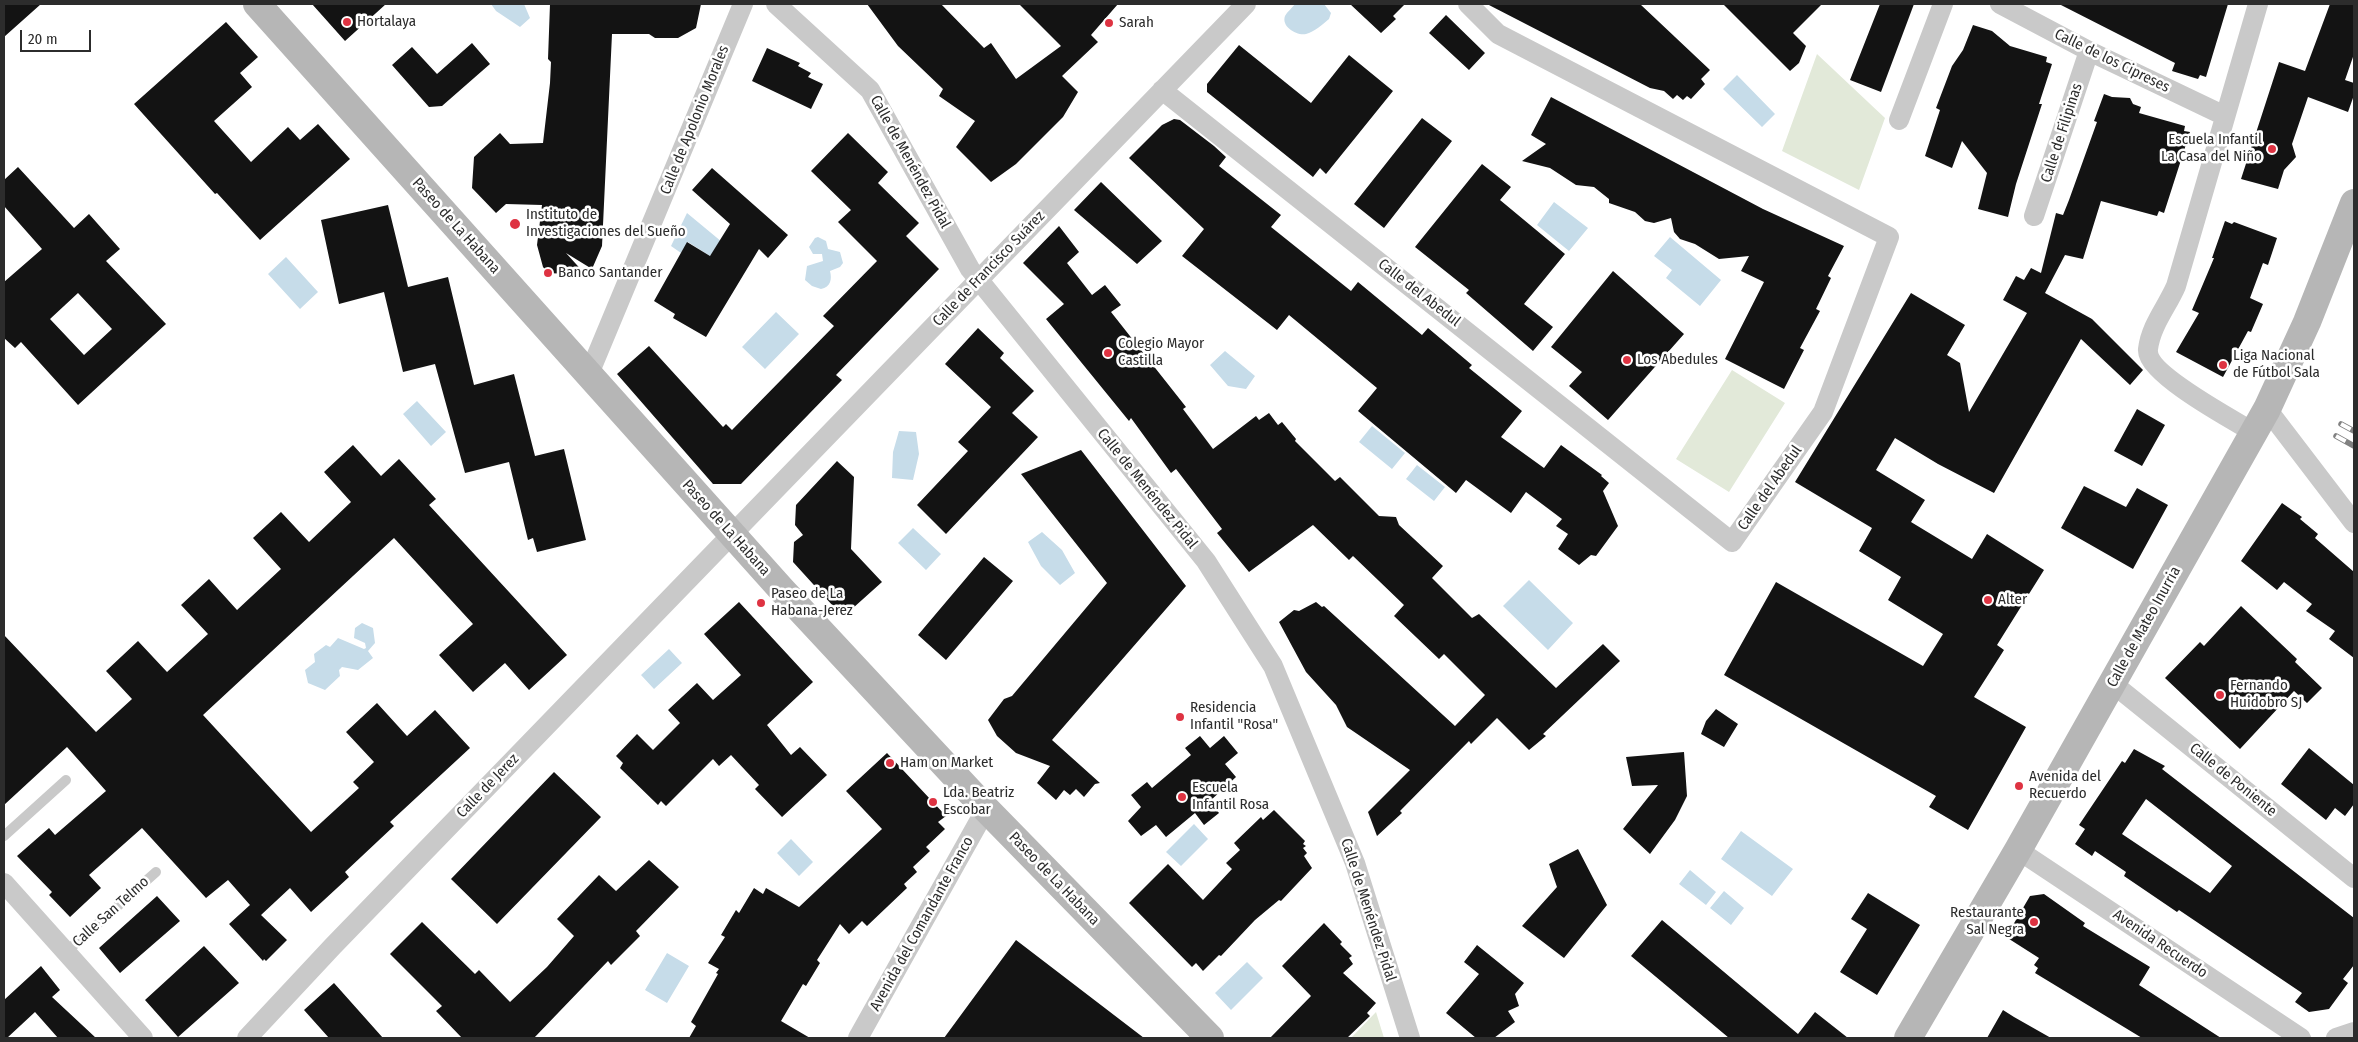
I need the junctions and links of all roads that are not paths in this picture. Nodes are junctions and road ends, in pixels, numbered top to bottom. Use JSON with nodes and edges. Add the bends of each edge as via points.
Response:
{"nodes":[{"id":1,"x":257,"y":4,"type":"edge"},
{"id":2,"x":743,"y":4,"type":"edge"},
{"id":3,"x":776,"y":4,"type":"edge"},
{"id":4,"x":1246,"y":4,"type":"edge"},
{"id":5,"x":1468,"y":4,"type":"edge"},
{"id":6,"x":1943,"y":4,"type":"edge"},
{"id":7,"x":2000,"y":4,"type":"edge"},
{"id":8,"x":2258,"y":4,"type":"edge"},
{"id":9,"x":2089,"y":51,"type":"junction"},
{"id":10,"x":1162,"y":90,"type":"junction"},
{"id":11,"x":2225,"y":116,"type":"junction"},
{"id":12,"x":1899,"y":120,"type":"dead end"},
{"id":13,"x":2354,"y":203,"type":"edge"},
{"id":14,"x":2034,"y":216,"type":"dead end"},
{"id":15,"x":978,"y":280,"type":"junction"},
{"id":16,"x":589,"y":374,"type":"junction"},
{"id":17,"x":2267,"y":409,"type":"junction"},
{"id":18,"x":2253,"y":432,"type":"junction"},
{"id":19,"x":2354,"y":523,"type":"edge"},
{"id":20,"x":731,"y":535,"type":"junction"},
{"id":21,"x":2112,"y":683,"type":"junction"},
{"id":22,"x":66,"y":780,"type":"dead end"},
{"id":23,"x":986,"y":809,"type":"junction"},
{"id":24,"x":4,"y":836,"type":"edge"},
{"id":25,"x":2018,"y":850,"type":"junction"},
{"id":26,"x":156,"y":872,"type":"dead end"},
{"id":27,"x":2354,"y":878,"type":"edge"},
{"id":28,"x":4,"y":883,"type":"edge"},
{"id":29,"x":66,"y":952,"type":"junction"},
{"id":30,"x":2354,"y":1032,"type":"edge"},
{"id":31,"x":143,"y":1038,"type":"edge"},
{"id":32,"x":247,"y":1038,"type":"edge"},
{"id":33,"x":858,"y":1038,"type":"edge"},
{"id":34,"x":1210,"y":1038,"type":"edge"},
{"id":35,"x":1410,"y":1038,"type":"edge"},
{"id":36,"x":1908,"y":1038,"type":"edge"},
{"id":37,"x":2302,"y":1038,"type":"edge"},
{"id":38,"x":2336,"y":1038,"type":"edge"}],
"edges":[{"from":1,"to":16,"type":"street","name":"Paseo de La Habana"},
{"from":2,"to":16,"type":"street","name":"Calle de Apolonio Morales"},
{"from":3,"to":15,"type":"street","name":"Calle de Menéndez Pidal","via":[[870,90]]},
{"from":4,"to":10,"type":"street","name":"Calle de Francisco Suárez"},
{"from":5,"to":10,"type":"street","name":"Calle del Abedul","via":[[1498,34],[1889,238],[1823,412],[1732,542]]},
{"from":6,"to":12,"type":"street"},
{"from":7,"to":9,"type":"street","name":"Calle de los Cipreses"},
{"from":8,"to":11,"type":"street"},
{"from":9,"to":11,"type":"street","name":"Calle de los Cipreses"},
{"from":9,"to":14,"type":"street","name":"Calle de Filipinas"},
{"from":10,"to":15,"type":"street","name":"Calle de Francisco Suárez"},
{"from":11,"to":18,"type":"street","via":[[2176,286],[2159,315],[2148,350],[2150,360],[2162,374]]},
{"from":13,"to":17,"type":"street","name":"Calle de Mateo Inurria","via":[[2307,322]]},
{"from":15,"to":20,"type":"street","name":"Calle de Francisco Suárez"},
{"from":15,"to":35,"type":"street","name":"Calle de Menéndez Pidal","via":[[1206,561],[1273,666],[1355,863]]},
{"from":16,"to":20,"type":"street","name":"Paseo de La Habana"},
{"from":17,"to":18,"type":"street","name":"Calle de Mateo Inurria"},
{"from":17,"to":19,"type":"street"},
{"from":18,"to":21,"type":"street","name":"Calle de Mateo Inurria"},
{"from":20,"to":23,"type":"street","name":"Paseo de La Habana"},
{"from":20,"to":32,"type":"street","name":"Calle de Jerez"},
{"from":21,"to":25,"type":"street","name":"Calle de Mateo Inurria"},
{"from":21,"to":27,"type":"street","name":"Calle de Poniente"},
{"from":22,"to":24,"type":"lane"},
{"from":23,"to":33,"type":"street","name":"Avenida del Comandante Franco"},
{"from":23,"to":34,"type":"street","name":"Paseo de La Habana"},
{"from":25,"to":36,"type":"street","name":"Calle de Mateo Inurria"},
{"from":25,"to":37,"type":"street","name":"Avenida Recuerdo"},
{"from":26,"to":29,"type":"lane","name":"Calle San Telmo"},
{"from":28,"to":29,"type":"street","name":"Calle San Telmo"},
{"from":29,"to":31,"type":"street","name":"Calle San Telmo"},
{"from":30,"to":38,"type":"street"}]}
